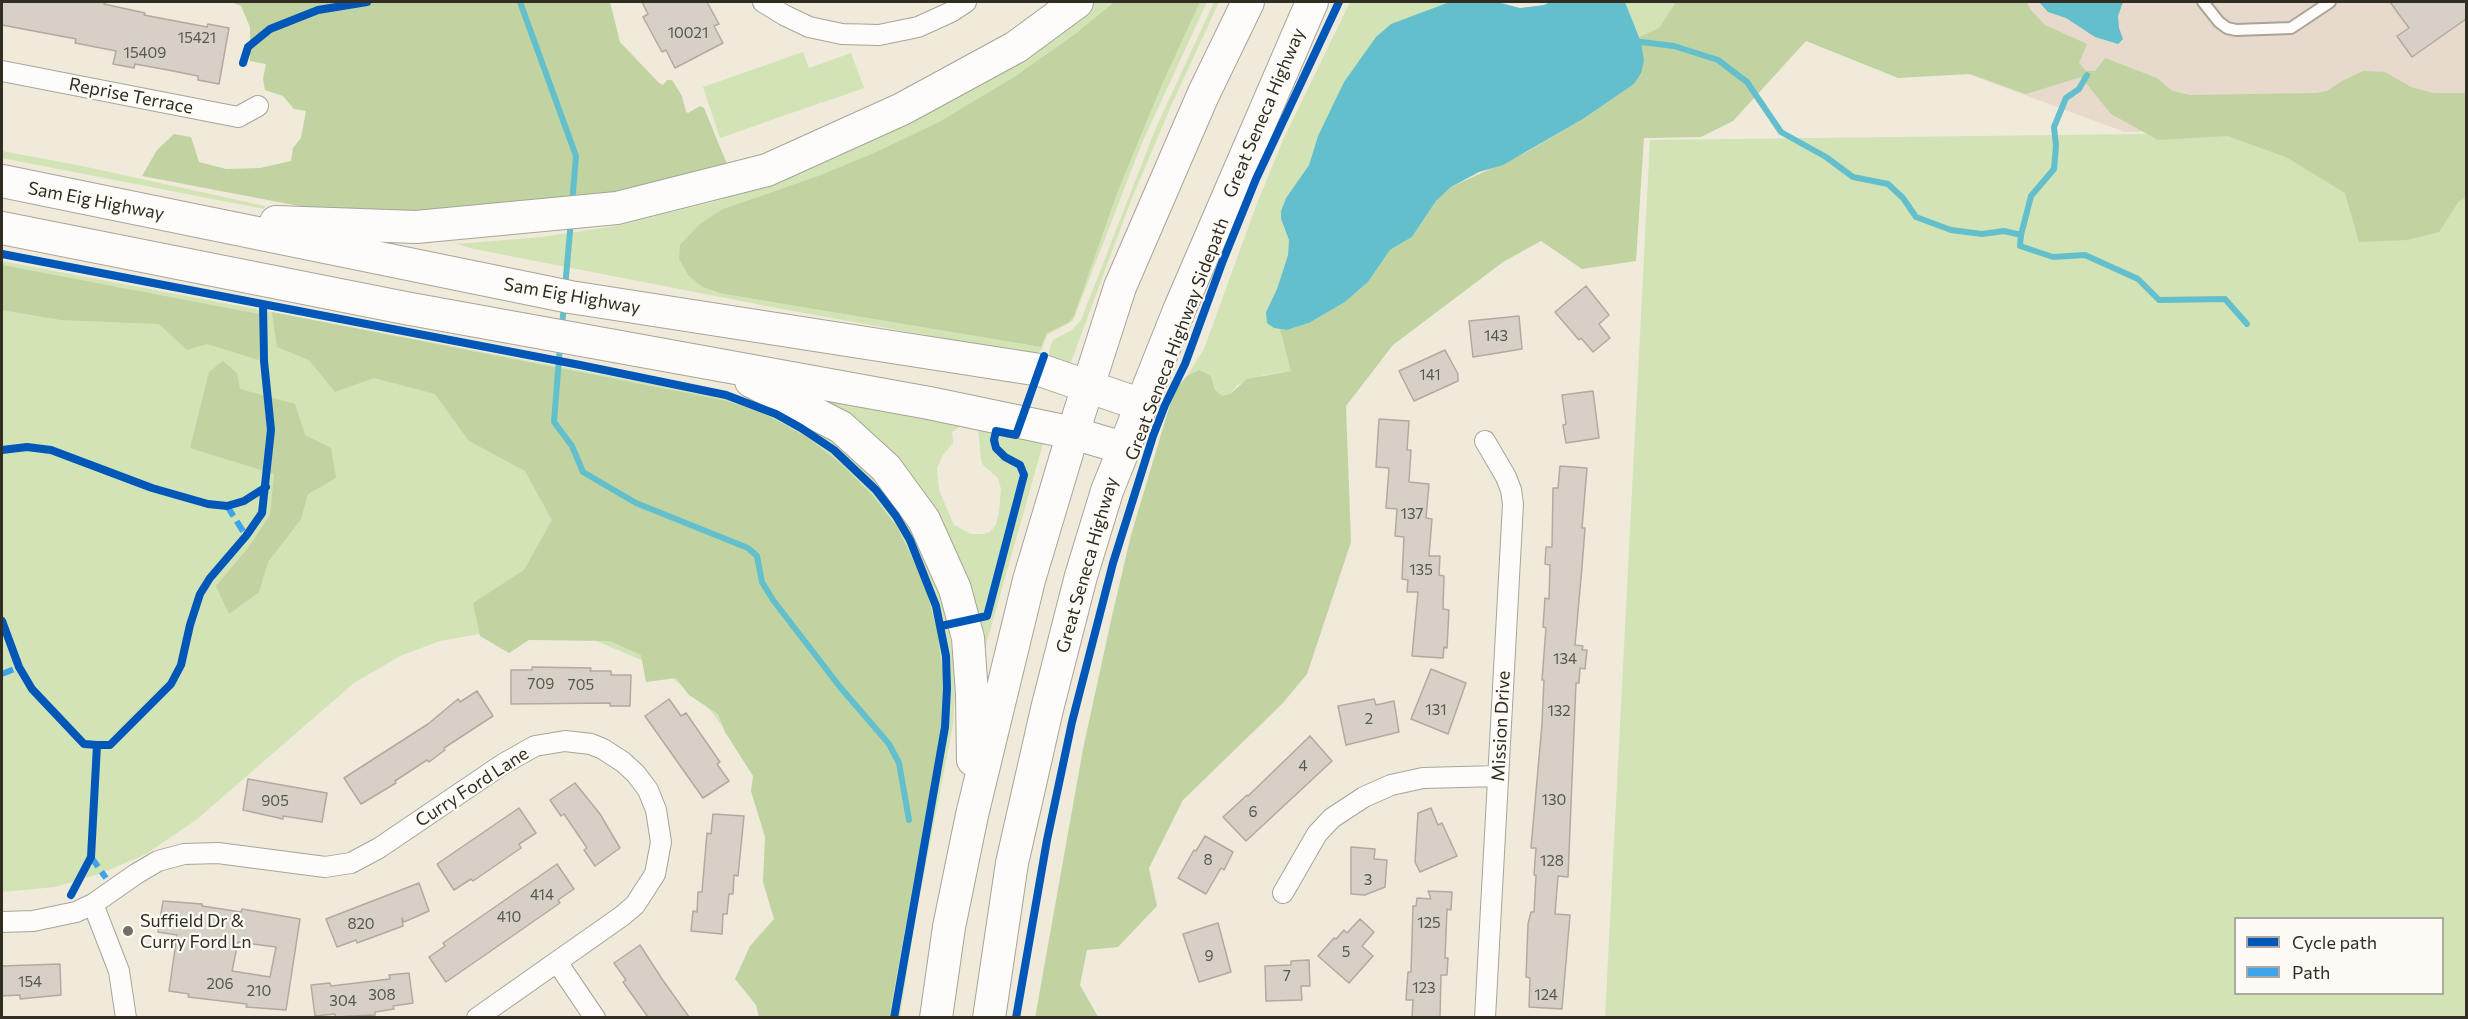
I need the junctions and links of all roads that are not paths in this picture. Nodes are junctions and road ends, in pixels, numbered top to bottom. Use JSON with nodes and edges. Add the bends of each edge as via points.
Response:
{"nodes":[{"id":1,"x":763,"y":2,"type":"edge"},
{"id":2,"x":966,"y":2,"type":"edge"},
{"id":3,"x":1077,"y":2,"type":"edge"},
{"id":4,"x":1248,"y":2,"type":"edge"},
{"id":5,"x":1312,"y":2,"type":"edge"},
{"id":6,"x":2204,"y":2,"type":"edge"},
{"id":7,"x":2330,"y":2,"type":"edge"},
{"id":8,"x":2,"y":71,"type":"edge"},
{"id":9,"x":258,"y":106,"type":"dead end"},
{"id":10,"x":2,"y":181,"type":"edge"},
{"id":11,"x":165,"y":215,"type":"junction"},
{"id":12,"x":2,"y":228,"type":"edge"},
{"id":13,"x":715,"y":363,"type":"junction"},
{"id":14,"x":1088,"y":386,"type":"junction"},
{"id":15,"x":1142,"y":405,"type":"junction"},
{"id":16,"x":1073,"y":433,"type":"junction"},
{"id":17,"x":1485,"y":441,"type":"dead end"},
{"id":18,"x":1123,"y":448,"type":"junction"},
{"id":19,"x":1498,"y":776,"type":"junction"},
{"id":20,"x":972,"y":815,"type":"junction"},
{"id":21,"x":1283,"y":893,"type":"dead end"},
{"id":22,"x":93,"y":904,"type":"junction"},
{"id":23,"x":2,"y":922,"type":"edge"},
{"id":24,"x":557,"y":962,"type":"junction"},
{"id":25,"x":126,"y":1017,"type":"edge"},
{"id":26,"x":477,"y":1017,"type":"edge"},
{"id":27,"x":595,"y":1017,"type":"edge"},
{"id":28,"x":936,"y":1017,"type":"edge"},
{"id":29,"x":989,"y":1017,"type":"edge"},
{"id":30,"x":1485,"y":1017,"type":"edge"}],
"edges":[{"from":1,"to":2,"type":"street","via":[[809,27],[842,34],[879,35],[918,27]]},
{"from":3,"to":11,"type":"main road","via":[[1016,47],[912,103],[767,171],[616,208],[416,227]]},
{"from":4,"to":14,"type":"main road","via":[[1120,287]]},
{"from":5,"to":15,"type":"main road","name":"Great Seneca Highway"},
{"from":6,"to":7,"type":"lane","via":[[2219,22],[2236,30],[2291,27]]},
{"from":8,"to":9,"type":"street","name":"Reprise Terrace","via":[[238,117]]},
{"from":10,"to":11,"type":"main road","name":"Sam Eig Highway"},
{"from":11,"to":14,"type":"main road","name":"Sam Eig Highway","via":[[565,296],[1040,370]]},
{"from":12,"to":13,"type":"main road","via":[[405,308]]},
{"from":13,"to":16,"type":"main road"},
{"from":13,"to":20,"type":"main road","via":[[841,427],[886,468],[924,520],[955,589],[968,638]]},
{"from":14,"to":15,"type":"main road","name":"Sam Eig Highway"},
{"from":14,"to":16,"type":"main road"},
{"from":15,"to":18,"type":"main road","name":"Great Seneca Highway"},
{"from":16,"to":18,"type":"main road"},
{"from":16,"to":20,"type":"main road","via":[[1029,580]]},
{"from":17,"to":19,"type":"street","name":"Mission Drive","via":[[1506,477],[1513,504]]},
{"from":18,"to":29,"type":"main road","name":"Great Seneca Highway","via":[[1081,576],[1047,709],[1012,862]]},
{"from":19,"to":21,"type":"street","via":[[1423,778],[1391,785],[1364,797],[1332,818],[1317,834]]},
{"from":19,"to":30,"type":"street","name":"Mission Drive"},
{"from":20,"to":28,"type":"main road"},
{"from":22,"to":23,"type":"street","name":"Curry Ford Lane","via":[[57,917]]},
{"from":22,"to":24,"type":"street","name":"Curry Ford Lane","via":[[158,861],[184,854],[218,853],[325,867],[351,863],[521,752],[550,742],[580,742],[603,749],[636,774],[656,810],[661,842],[655,874],[635,905]]},
{"from":22,"to":25,"type":"street","via":[[119,971]]},
{"from":24,"to":26,"type":"street","name":"Curry Ford Lane"},
{"from":24,"to":27,"type":"street"}]}
